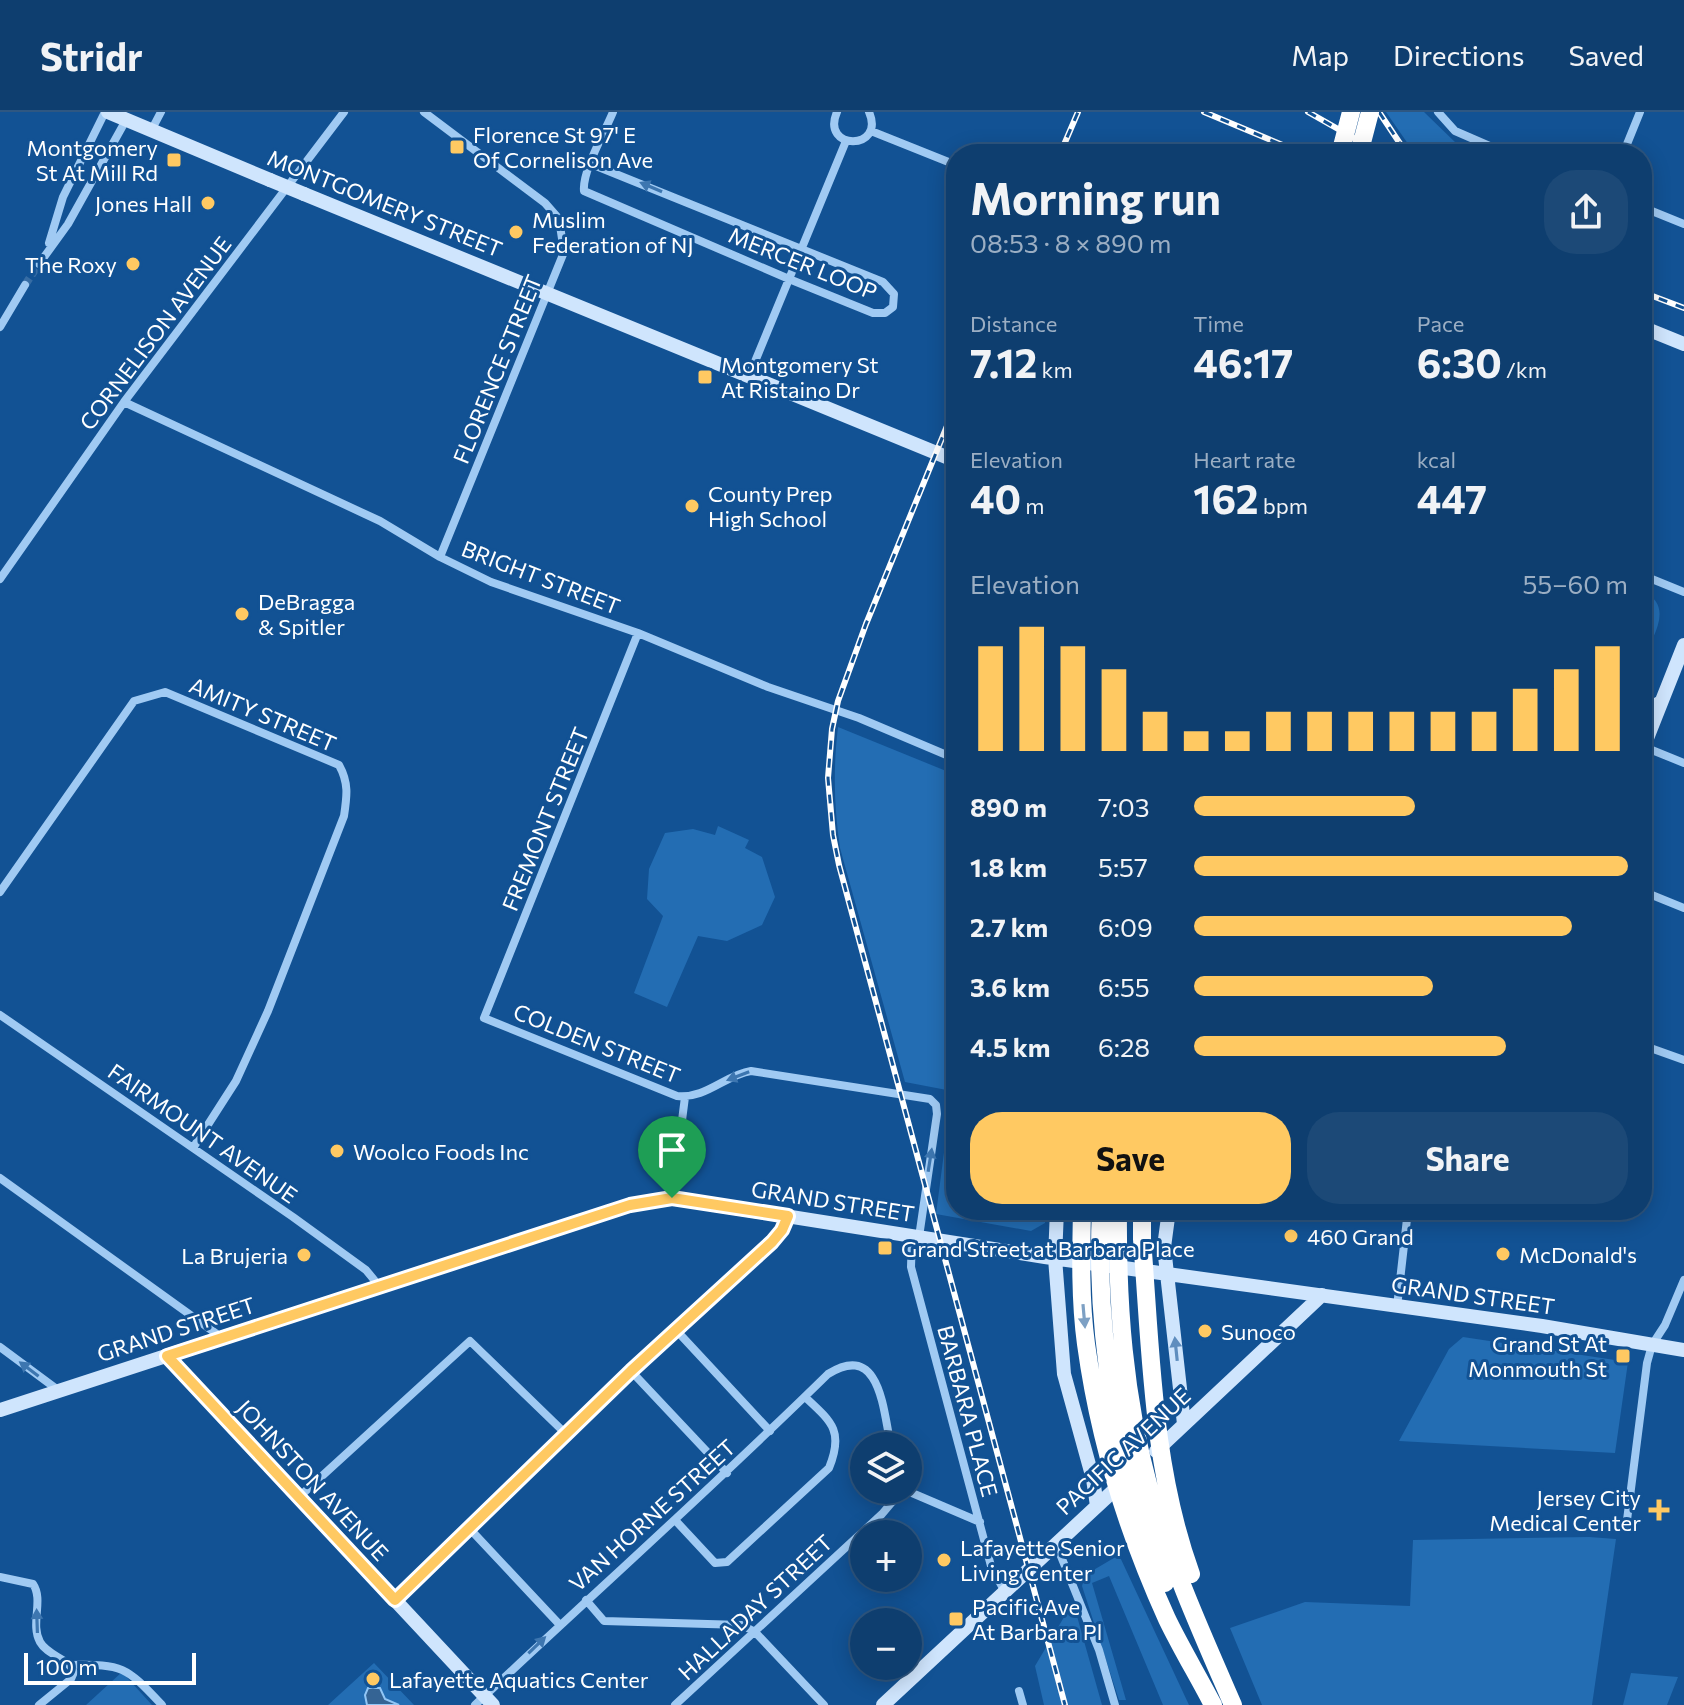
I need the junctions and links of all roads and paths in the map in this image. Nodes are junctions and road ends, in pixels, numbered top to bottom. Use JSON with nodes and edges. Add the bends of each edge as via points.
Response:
{"nodes":[{"id":1,"x":107,"y":112,"type":"edge"},
{"id":2,"x":161,"y":112,"type":"edge"},
{"id":3,"x":344,"y":112,"type":"edge"},
{"id":4,"x":424,"y":112,"type":"edge"},
{"id":5,"x":613,"y":112,"type":"edge"},
{"id":6,"x":869,"y":112,"type":"edge"},
{"id":7,"x":1351,"y":112,"type":"edge"},
{"id":8,"x":1370,"y":112,"type":"edge"},
{"id":9,"x":1438,"y":112,"type":"edge"},
{"id":10,"x":1640,"y":112,"type":"edge"},
{"id":11,"x":832,"y":113,"type":"edge"},
{"id":12,"x":126,"y":120,"type":"junction"},
{"id":13,"x":151,"y":131,"type":"junction"},
{"id":14,"x":871,"y":131,"type":"junction"},
{"id":15,"x":846,"y":141,"type":"junction"},
{"id":16,"x":1343,"y":144,"type":"edge"},
{"id":17,"x":1362,"y":144,"type":"edge"},
{"id":18,"x":1485,"y":144,"type":"edge"},
{"id":19,"x":1627,"y":144,"type":"edge"},
{"id":20,"x":946,"y":161,"type":"edge"},
{"id":21,"x":591,"y":164,"type":"junction"},
{"id":22,"x":1652,"y":211,"type":"edge"},
{"id":23,"x":1684,"y":224,"type":"edge"},
{"id":24,"x":48,"y":249,"type":"junction"},
{"id":25,"x":801,"y":249,"type":"junction"},
{"id":26,"x":39,"y":264,"type":"tunnel mouth"},
{"id":27,"x":789,"y":279,"type":"junction"},
{"id":28,"x":25,"y":285,"type":"tunnel mouth"},
{"id":29,"x":548,"y":294,"type":"junction"},
{"id":30,"x":0,"y":327,"type":"edge"},
{"id":31,"x":1652,"y":331,"type":"edge"},
{"id":32,"x":1684,"y":344,"type":"edge"},
{"id":33,"x":749,"y":376,"type":"junction"},
{"id":34,"x":124,"y":402,"type":"junction"},
{"id":35,"x":946,"y":457,"type":"edge"},
{"id":36,"x":440,"y":557,"type":"junction"},
{"id":37,"x":0,"y":579,"type":"edge"},
{"id":38,"x":1652,"y":579,"type":"edge"},
{"id":39,"x":1684,"y":592,"type":"edge"},
{"id":40,"x":638,"y":633,"type":"junction"},
{"id":41,"x":1684,"y":645,"type":"edge"},
{"id":42,"x":1661,"y":702,"type":"junction"},
{"id":43,"x":1652,"y":707,"type":"edge"},
{"id":44,"x":1652,"y":724,"type":"edge"},
{"id":45,"x":1652,"y":751,"type":"edge"},
{"id":46,"x":946,"y":755,"type":"edge"},
{"id":47,"x":1684,"y":763,"type":"edge"},
{"id":48,"x":0,"y":892,"type":"edge"},
{"id":49,"x":1652,"y":895,"type":"edge"},
{"id":50,"x":1684,"y":908,"type":"edge"},
{"id":51,"x":0,"y":1015,"type":"edge"},
{"id":52,"x":484,"y":1018,"type":"joint"},
{"id":53,"x":1652,"y":1049,"type":"edge"},
{"id":54,"x":1684,"y":1060,"type":"edge"},
{"id":55,"x":685,"y":1097,"type":"junction"},
{"id":56,"x":193,"y":1148,"type":"junction"},
{"id":57,"x":0,"y":1178,"type":"edge"},
{"id":58,"x":672,"y":1198,"type":"junction"},
{"id":59,"x":788,"y":1216,"type":"junction"},
{"id":60,"x":1057,"y":1220,"type":"edge"},
{"id":61,"x":1082,"y":1220,"type":"edge"},
{"id":62,"x":1101,"y":1220,"type":"edge"},
{"id":63,"x":1118,"y":1220,"type":"edge"},
{"id":64,"x":1142,"y":1220,"type":"edge"},
{"id":65,"x":1168,"y":1220,"type":"edge"},
{"id":66,"x":1407,"y":1220,"type":"edge"},
{"id":67,"x":915,"y":1237,"type":"junction"},
{"id":68,"x":1055,"y":1258,"type":"junction"},
{"id":69,"x":1168,"y":1273,"type":"junction"},
{"id":70,"x":1684,"y":1280,"type":"edge"},
{"id":71,"x":380,"y":1287,"type":"junction"},
{"id":72,"x":1322,"y":1295,"type":"junction"},
{"id":73,"x":1397,"y":1307,"type":"junction"},
{"id":74,"x":676,"y":1330,"type":"junction"},
{"id":75,"x":222,"y":1338,"type":"junction"},
{"id":76,"x":1652,"y":1345,"type":"junction"},
{"id":77,"x":0,"y":1347,"type":"edge"},
{"id":78,"x":1684,"y":1350,"type":"edge"},
{"id":79,"x":167,"y":1356,"type":"junction"},
{"id":80,"x":631,"y":1371,"type":"junction"},
{"id":81,"x":58,"y":1391,"type":"junction"},
{"id":82,"x":805,"y":1397,"type":"junction"},
{"id":83,"x":0,"y":1410,"type":"edge"},
{"id":84,"x":1184,"y":1424,"type":"junction"},
{"id":85,"x":770,"y":1431,"type":"junction"},
{"id":86,"x":888,"y":1432,"type":"edge"},
{"id":87,"x":566,"y":1434,"type":"junction"},
{"id":88,"x":727,"y":1473,"type":"junction"},
{"id":89,"x":299,"y":1497,"type":"junction"},
{"id":90,"x":922,"y":1497,"type":"edge"},
{"id":91,"x":890,"y":1504,"type":"edge"},
{"id":92,"x":1097,"y":1506,"type":"junction"},
{"id":93,"x":675,"y":1520,"type":"junction"},
{"id":94,"x":1627,"y":1520,"type":"dead end"},
{"id":95,"x":980,"y":1522,"type":"junction"},
{"id":96,"x":469,"y":1528,"type":"junction"},
{"id":97,"x":1056,"y":1544,"type":"junction"},
{"id":98,"x":0,"y":1577,"type":"edge"},
{"id":99,"x":1005,"y":1592,"type":"junction"},
{"id":100,"x":395,"y":1600,"type":"junction"},
{"id":101,"x":586,"y":1600,"type":"junction"},
{"id":102,"x":559,"y":1624,"type":"junction"},
{"id":103,"x":755,"y":1632,"type":"junction"},
{"id":104,"x":71,"y":1665,"type":"junction"},
{"id":105,"x":1019,"y":1691,"type":"dead end"},
{"id":106,"x":484,"y":1702,"type":"edge"},
{"id":107,"x":39,"y":1705,"type":"edge"},
{"id":108,"x":162,"y":1705,"type":"edge"},
{"id":109,"x":675,"y":1705,"type":"edge"},
{"id":110,"x":824,"y":1705,"type":"edge"},
{"id":111,"x":883,"y":1705,"type":"edge"},
{"id":112,"x":1023,"y":1705,"type":"edge"},
{"id":113,"x":1115,"y":1705,"type":"edge"},
{"id":114,"x":1215,"y":1705,"type":"edge"},
{"id":115,"x":1235,"y":1705,"type":"edge"}],
"edges":[{"from":1,"to":12,"type":"main road","name":"MONTGOMERY STREET"},
{"from":1,"to":24,"type":"street","via":[[63,197]]},
{"from":2,"to":13,"type":"street"},
{"from":3,"to":34,"type":"street","name":"CORNELISON AVENUE"},
{"from":4,"to":29,"type":"street","name":"FLORENCE STREET","via":[[559,219],[564,252]]},
{"from":5,"to":21,"type":"street","name":"MERCER LOOP"},
{"from":6,"to":14,"type":"street"},
{"from":7,"to":16,"type":"highway","bridge":true},
{"from":8,"to":17,"type":"highway","bridge":true},
{"from":9,"to":18,"type":"street","via":[[1455,131]]},
{"from":10,"to":19,"type":"street"},
{"from":11,"to":15,"type":"street","via":[[836,132]]},
{"from":12,"to":13,"type":"main road","name":"MONTGOMERY STREET"},
{"from":12,"to":24,"type":"street","via":[[68,224]]},
{"from":13,"to":29,"type":"main road","name":"MONTGOMERY STREET","bridge":true},
{"from":14,"to":15,"type":"street","via":[[861,140]]},
{"from":14,"to":20,"type":"street"},
{"from":15,"to":25,"type":"street"},
{"from":25,"to":21,"type":"street","name":"MERCER LOOP","one_way":true},
{"from":21,"to":27,"type":"street","name":"MERCER LOOP","via":[[584,191]]},
{"from":22,"to":23,"type":"street"},
{"from":24,"to":26,"type":"street"},
{"from":25,"to":27,"type":"street"},
{"from":25,"to":27,"type":"street","name":"MERCER LOOP","via":[[888,285],[894,303],[885,313],[873,313]]},
{"from":27,"to":33,"type":"street"},
{"from":28,"to":30,"type":"street"},
{"from":29,"to":33,"type":"main road","name":"MONTGOMERY STREET"},
{"from":29,"to":36,"type":"street","name":"FLORENCE STREET"},
{"from":31,"to":32,"type":"main road"},
{"from":33,"to":35,"type":"main road","name":"MONTGOMERY STREET"},
{"from":34,"to":36,"type":"street","name":"BRIGHT STREET","via":[[380,521]]},
{"from":34,"to":37,"type":"street","name":"CORNELISON AVENUE"},
{"from":36,"to":40,"type":"street","name":"BRIGHT STREET","via":[[514,591]]},
{"from":38,"to":39,"type":"street"},
{"from":40,"to":46,"type":"street","name":"BRIGHT STREET"},
{"from":40,"to":52,"type":"street","name":"FREMONT STREET"},
{"from":41,"to":42,"type":"main road"},
{"from":42,"to":43,"type":"main road"},
{"from":42,"to":44,"type":"main road"},
{"from":45,"to":47,"type":"street"},
{"from":48,"to":56,"type":"street","name":"AMITY STREET","via":[[134,701],[165,692],[339,765],[348,790],[339,830],[231,1092]]},
{"from":49,"to":50,"type":"street"},
{"from":51,"to":56,"type":"street","name":"FAIRMOUNT AVENUE"},
{"from":52,"to":55,"type":"street","name":"COLDEN STREET"},
{"from":53,"to":54,"type":"street"},
{"from":55,"to":58,"type":"street"},
{"from":67,"to":55,"type":"street","name":"COLDEN STREET","one_way":true,"via":[[937,1114],[930,1099],[751,1071]]},
{"from":56,"to":71,"type":"street","name":"FAIRMOUNT AVENUE","via":[[366,1270]]},
{"from":57,"to":75,"type":"street"},
{"from":58,"to":59,"type":"main road","name":"GRAND STREET"},
{"from":58,"to":71,"type":"main road","name":"GRAND STREET","via":[[630,1205]]},
{"from":59,"to":67,"type":"main road","name":"GRAND STREET"},
{"from":59,"to":74,"type":"street","via":[[772,1242]]},
{"from":60,"to":68,"type":"main road"},
{"from":61,"to":114,"type":"highway","one_way":true,"bridge":true,"via":[[1086,1343],[1107,1453],[1149,1577]]},
{"from":62,"to":114,"type":"highway","bridge":true,"via":[[1102,1300],[1124,1450],[1155,1558]]},
{"from":63,"to":115,"type":"highway","bridge":true,"via":[[1121,1338],[1137,1441],[1168,1547]]},
{"from":64,"to":115,"type":"highway","bridge":true,"via":[[1156,1424],[1171,1511]]},
{"from":65,"to":69,"type":"main road"},
{"from":66,"to":73,"type":"street"},
{"from":67,"to":68,"type":"main road","name":"GRAND STREET"},
{"from":67,"to":95,"type":"street","name":"BARBARA PLACE","via":[[911,1267]]},
{"from":68,"to":69,"type":"main road","name":"GRAND STREET"},
{"from":68,"to":92,"type":"main road","via":[[1064,1374]]},
{"from":69,"to":72,"type":"main road","name":"GRAND STREET"},
{"from":84,"to":69,"type":"main road","one_way":true},
{"from":70,"to":76,"type":"street"},
{"from":71,"to":75,"type":"main road","name":"GRAND STREET"},
{"from":72,"to":73,"type":"main road","name":"GRAND STREET"},
{"from":72,"to":84,"type":"main road","name":"PACIFIC AVENUE"},
{"from":73,"to":76,"type":"main road","name":"GRAND STREET"},
{"from":74,"to":80,"type":"street"},
{"from":74,"to":85,"type":"street"},
{"from":75,"to":79,"type":"main road","name":"GRAND STREET"},
{"from":76,"to":78,"type":"main road","name":"GRAND STREET"},
{"from":76,"to":94,"type":"street"},
{"from":81,"to":77,"type":"street","one_way":true},
{"from":79,"to":81,"type":"main road","name":"GRAND STREET"},
{"from":79,"to":89,"type":"main road","name":"JOHNSTON AVENUE"},
{"from":80,"to":87,"type":"street"},
{"from":80,"to":88,"type":"street"},
{"from":81,"to":83,"type":"main road","name":"GRAND STREET"},
{"from":82,"to":85,"type":"street","name":"VAN HORNE STREET"},
{"from":82,"to":86,"type":"street","name":"VAN HORNE STREET","via":[[844,1364],[859,1366],[876,1383]]},
{"from":82,"to":93,"type":"street","via":[[833,1425],[836,1450],[829,1468],[727,1562],[715,1563]]},
{"from":84,"to":92,"type":"main road","name":"PACIFIC AVENUE"},
{"from":85,"to":88,"type":"street","name":"VAN HORNE STREET"},
{"from":87,"to":89,"type":"street","via":[[470,1341]]},
{"from":87,"to":96,"type":"street"},
{"from":88,"to":93,"type":"street","name":"VAN HORNE STREET"},
{"from":89,"to":100,"type":"main road","name":"JOHNSTON AVENUE"},
{"from":90,"to":95,"type":"street"},
{"from":91,"to":103,"type":"street","name":"HALLADAY STREET"},
{"from":92,"to":97,"type":"main road","name":"PACIFIC AVENUE"},
{"from":93,"to":101,"type":"street","name":"VAN HORNE STREET"},
{"from":95,"to":99,"type":"street","name":"BARBARA PLACE"},
{"from":96,"to":100,"type":"street"},
{"from":96,"to":102,"type":"street"},
{"from":97,"to":99,"type":"main road","name":"PACIFIC AVENUE"},
{"from":97,"to":113,"type":"street"},
{"from":104,"to":98,"type":"street","one_way":true,"via":[[38,1639],[38,1590],[33,1584]]},
{"from":99,"to":111,"type":"main road","name":"PACIFIC AVENUE"},
{"from":100,"to":106,"type":"main road","name":"JOHNSTON AVENUE"},
{"from":101,"to":102,"type":"street","name":"VAN HORNE STREET"},
{"from":101,"to":103,"type":"street","via":[[604,1621],[742,1625]]},
{"from":106,"to":102,"type":"street","name":"VAN HORNE STREET","one_way":true},
{"from":103,"to":109,"type":"street","name":"HALLADAY STREET"},
{"from":103,"to":110,"type":"street"},
{"from":104,"to":107,"type":"street","via":[[71,1679]]},
{"from":104,"to":108,"type":"street","via":[[108,1664],[133,1674]]},
{"from":105,"to":112,"type":"street"}]}
